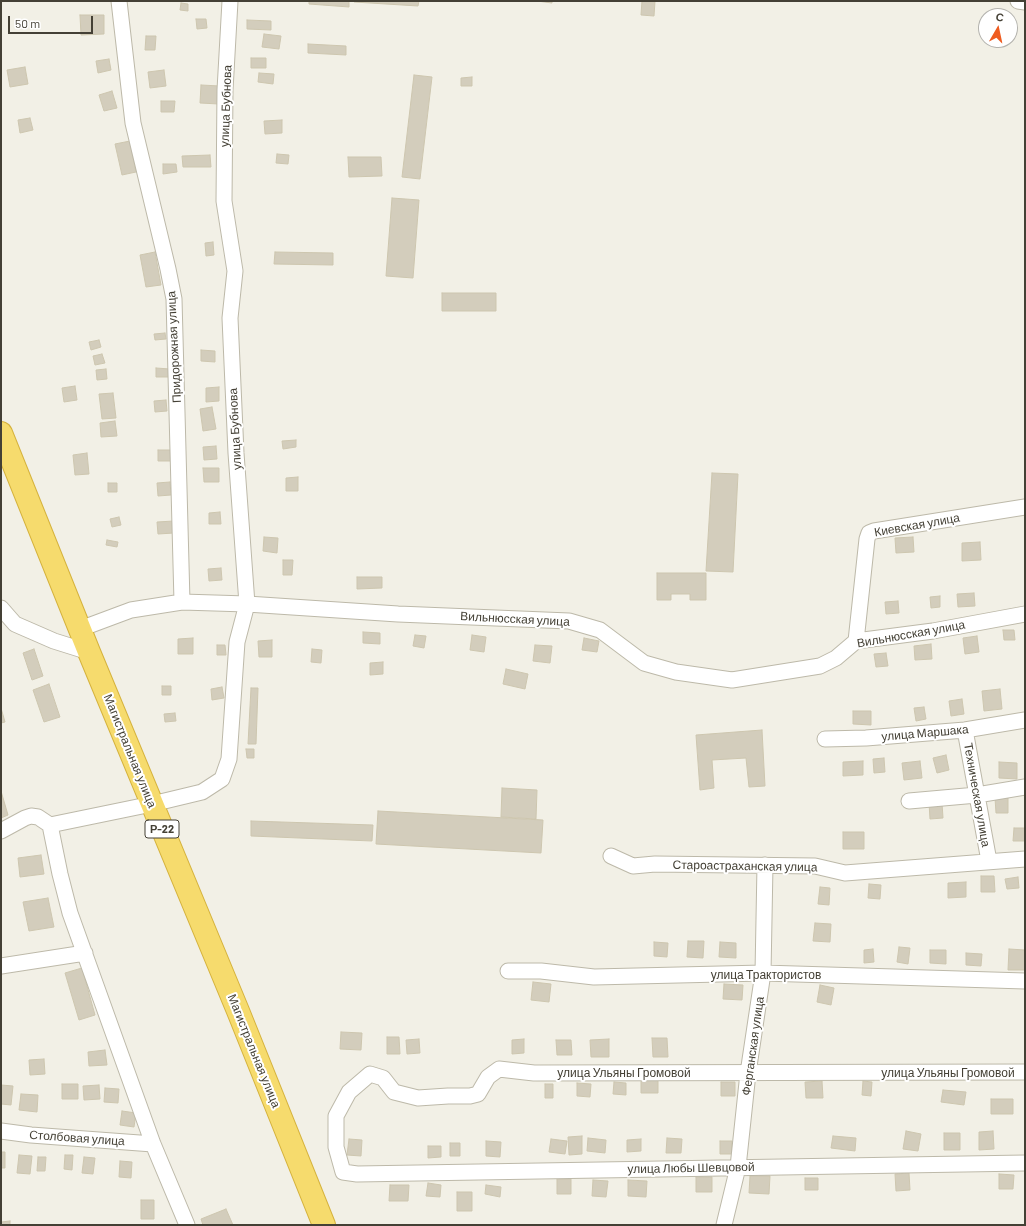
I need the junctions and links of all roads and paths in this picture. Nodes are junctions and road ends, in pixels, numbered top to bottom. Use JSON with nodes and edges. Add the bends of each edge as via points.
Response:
{"nodes":[{"id":1,"x":119,"y":1,"type":"edge"},
{"id":2,"x":230,"y":1,"type":"edge"},
{"id":3,"x":1018,"y":1,"type":"edge"},
{"id":4,"x":1025,"y":2,"type":"edge"},
{"id":5,"x":1,"y":433,"type":"edge"},
{"id":6,"x":1025,"y":507,"type":"edge"},
{"id":7,"x":182,"y":602,"type":"junction"},
{"id":8,"x":248,"y":604,"type":"junction"},
{"id":9,"x":1,"y":608,"type":"edge"},
{"id":10,"x":1025,"y":614,"type":"edge"},
{"id":11,"x":80,"y":629,"type":"junction"},
{"id":12,"x":856,"y":641,"type":"junction"},
{"id":13,"x":89,"y":652,"type":"junction"},
{"id":14,"x":1025,"y":720,"type":"edge"},
{"id":15,"x":965,"y":730,"type":"junction"},
{"id":16,"x":825,"y":739,"type":"dead end"},
{"id":17,"x":1025,"y":788,"type":"edge"},
{"id":18,"x":977,"y":795,"type":"junction"},
{"id":19,"x":909,"y":801,"type":"dead end"},
{"id":20,"x":152,"y":804,"type":"junction"},
{"id":21,"x":50,"y":825,"type":"junction"},
{"id":22,"x":1,"y":831,"type":"edge"},
{"id":23,"x":611,"y":856,"type":"dead end"},
{"id":24,"x":1025,"y":859,"type":"edge"},
{"id":25,"x":988,"y":861,"type":"junction"},
{"id":26,"x":765,"y":865,"type":"junction"},
{"id":27,"x":85,"y":953,"type":"junction"},
{"id":28,"x":1,"y":966,"type":"edge"},
{"id":29,"x":508,"y":971,"type":"dead end"},
{"id":30,"x":763,"y":973,"type":"junction"},
{"id":31,"x":1025,"y":981,"type":"edge"},
{"id":32,"x":748,"y":1073,"type":"junction"},
{"id":33,"x":1025,"y":1075,"type":"edge"},
{"id":34,"x":1,"y":1131,"type":"edge"},
{"id":35,"x":153,"y":1144,"type":"junction"},
{"id":36,"x":1025,"y":1163,"type":"edge"},
{"id":37,"x":738,"y":1167,"type":"junction"},
{"id":38,"x":357,"y":1174,"type":"joint"},
{"id":39,"x":187,"y":1225,"type":"edge"},
{"id":40,"x":324,"y":1225,"type":"edge"},
{"id":41,"x":724,"y":1225,"type":"edge"}],
"edges":[{"from":1,"to":7,"type":"street","name":"Придорожная улица","via":[[133,123],[174,299]]},
{"from":2,"to":8,"type":"street","name":"улица Бубнова","via":[[225,90],[224,201],[235,270],[230,318],[236,453]]},
{"from":3,"to":4,"type":"street"},
{"from":5,"to":11,"type":"highway","name":"Магистральная улица","number":"Р-22"},
{"from":6,"to":12,"type":"street","name":"Киевская улица","via":[[874,530],[869,533]]},
{"from":7,"to":8,"type":"street","name":"Вильнюсская улица"},
{"from":7,"to":11,"type":"street","name":"Вильнюсская улица","via":[[131,610]]},
{"from":8,"to":12,"type":"street","name":"Вильнюсская улица","via":[[398,614],[569,621],[600,630],[644,663],[676,672],[732,680],[820,666],[836,658]]},
{"from":8,"to":20,"type":"street","name":"улица Бубнова","via":[[238,642],[229,759],[222,779],[202,792]]},
{"from":9,"to":13,"type":"street","via":[[15,624],[54,641]]},
{"from":10,"to":12,"type":"street","name":"Вильнюсская улица","via":[[933,631]]},
{"from":11,"to":13,"type":"highway","name":"Магистральная улица","number":"Р-22"},
{"from":13,"to":20,"type":"highway","name":"Магистральная улица","number":"Р-22"},
{"from":14,"to":15,"type":"street","name":"улица Маршака"},
{"from":15,"to":16,"type":"street","name":"улица Маршака"},
{"from":15,"to":18,"type":"street","name":"Техническая улица"},
{"from":17,"to":18,"type":"street"},
{"from":18,"to":19,"type":"street"},
{"from":18,"to":25,"type":"street","name":"Техническая улица"},
{"from":20,"to":21,"type":"street","name":"улица Бубнова"},
{"from":20,"to":40,"type":"highway","name":"Магистральная улица","number":"Р-22"},
{"from":21,"to":22,"type":"street","via":[[32,816]]},
{"from":21,"to":27,"type":"street","via":[[70,913]]},
{"from":23,"to":26,"type":"street","name":"Староастраханская улица","via":[[633,866]]},
{"from":24,"to":25,"type":"street","name":"Староастраханская улица"},
{"from":25,"to":26,"type":"street","name":"Староастраханская улица","via":[[845,873],[815,866]]},
{"from":26,"to":30,"type":"street","name":"Ферганская улица"},
{"from":27,"to":28,"type":"street"},
{"from":27,"to":35,"type":"street"},
{"from":29,"to":30,"type":"street","name":"улица Трактористов","via":[[541,971],[594,977]]},
{"from":30,"to":31,"type":"street","name":"улица Трактористов"},
{"from":30,"to":32,"type":"street","name":"Ферганская улица"},
{"from":32,"to":33,"type":"street","name":"улица Ульяны Громовой"},
{"from":32,"to":37,"type":"street","name":"Ферганская улица"},
{"from":32,"to":38,"type":"street","name":"улица Ульяны Громовой","via":[[534,1073],[499,1069],[488,1077],[478,1094],[418,1098],[394,1092],[383,1078],[370,1074],[349,1092],[336,1116],[336,1147],[343,1172]]},
{"from":34,"to":35,"type":"street","name":"Столбовая улица"},
{"from":35,"to":39,"type":"street"},
{"from":36,"to":37,"type":"street","name":"улица Любы Шевцовой"},
{"from":37,"to":38,"type":"street","name":"улица Любы Шевцовой"},
{"from":37,"to":41,"type":"street","name":"Ферганская улица"}]}
